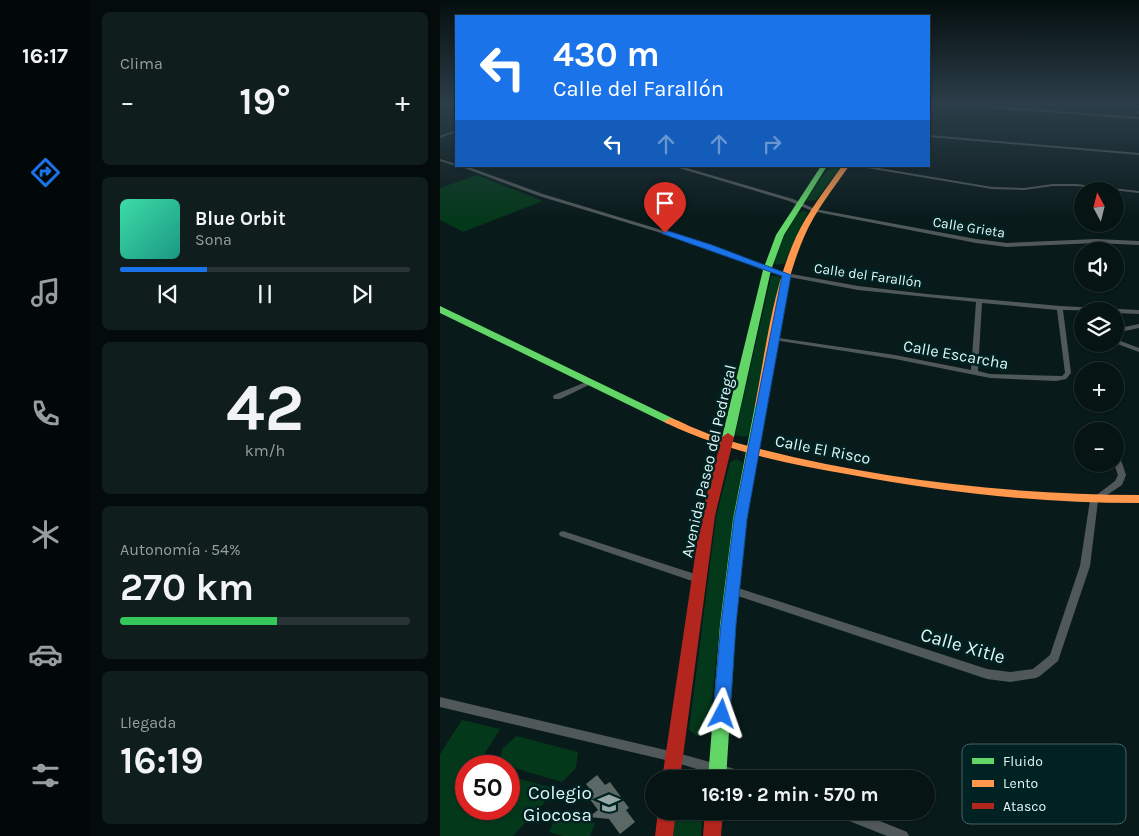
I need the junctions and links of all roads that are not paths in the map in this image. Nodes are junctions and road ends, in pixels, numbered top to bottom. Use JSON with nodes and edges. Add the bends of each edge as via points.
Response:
{"nodes":[{"id":1,"x":999,"y":142,"type":"edge"},
{"id":2,"x":1139,"y":154,"type":"edge"},
{"id":3,"x":440,"y":160,"type":"edge"},
{"id":4,"x":455,"y":165,"type":"edge"},
{"id":5,"x":465,"y":167,"type":"edge"},
{"id":6,"x":677,"y":167,"type":"edge"},
{"id":7,"x":823,"y":167,"type":"edge"},
{"id":8,"x":845,"y":167,"type":"edge"},
{"id":9,"x":863,"y":167,"type":"edge"},
{"id":10,"x":1139,"y":192,"type":"edge"},
{"id":11,"x":799,"y":204,"type":"junction"},
{"id":12,"x":814,"y":210,"type":"junction"},
{"id":13,"x":1139,"y":243,"type":"edge"},
{"id":14,"x":766,"y":270,"type":"junction"},
{"id":15,"x":786,"y":275,"type":"junction"},
{"id":16,"x":979,"y":300,"type":"junction"},
{"id":17,"x":1060,"y":308,"type":"junction"},
{"id":18,"x":440,"y":309,"type":"edge"},
{"id":19,"x":1139,"y":312,"type":"edge"},
{"id":20,"x":1139,"y":326,"type":"edge"},
{"id":21,"x":1124,"y":329,"type":"edge"},
{"id":22,"x":774,"y":338,"type":"junction"},
{"id":23,"x":1124,"y":344,"type":"edge"},
{"id":24,"x":1139,"y":350,"type":"edge"},
{"id":25,"x":974,"y":373,"type":"junction"},
{"id":26,"x":591,"y":382,"type":"junction"},
{"id":27,"x":557,"y":397,"type":"dead end"},
{"id":28,"x":727,"y":444,"type":"junction"},
{"id":29,"x":753,"y":452,"type":"junction"},
{"id":30,"x":1121,"y":472,"type":"edge"},
{"id":31,"x":1139,"y":499,"type":"edge"},
{"id":32,"x":1094,"y":500,"type":"junction"},
{"id":33,"x":563,"y":534,"type":"dead end"},
{"id":34,"x":698,"y":579,"type":"junction"},
{"id":35,"x":732,"y":590,"type":"junction"},
{"id":36,"x":440,"y":702,"type":"edge"},
{"id":37,"x":674,"y":757,"type":"junction"},
{"id":38,"x":672,"y":770,"type":"edge"},
{"id":39,"x":709,"y":770,"type":"edge"},
{"id":40,"x":717,"y":770,"type":"edge"},
{"id":41,"x":666,"y":820,"type":"edge"},
{"id":42,"x":713,"y":820,"type":"edge"},
{"id":43,"x":861,"y":820,"type":"edge"},
{"id":44,"x":664,"y":836,"type":"edge"},
{"id":45,"x":712,"y":836,"type":"edge"},
{"id":46,"x":903,"y":836,"type":"edge"}],
"edges":[{"from":1,"to":2,"type":"street"},
{"from":3,"to":4,"type":"street"},
{"from":5,"to":14,"type":"street","name":"Calle del Farallón","via":[[541,195],[709,246]]},
{"from":6,"to":11,"type":"street","name":"Calle Grieta"},
{"from":7,"to":11,"type":"main road","name":"Avenida Paseo del Pedregal"},
{"from":8,"to":12,"type":"main road"},
{"from":9,"to":10,"type":"street","via":[[992,188],[1024,190],[1076,185]]},
{"from":11,"to":12,"type":"street","name":"Calle Grieta"},
{"from":11,"to":14,"type":"main road","name":"Avenida Paseo del Pedregal","via":[[780,235]]},
{"from":12,"to":13,"type":"street","name":"Calle Grieta","via":[[1007,245],[1096,241]]},
{"from":12,"to":15,"type":"main road"},
{"from":14,"to":15,"type":"street","name":"Calle del Farallón"},
{"from":14,"to":28,"type":"main road","name":"Avenida Paseo del Pedregal"},
{"from":15,"to":16,"type":"street","name":"Calle del Farallón","via":[[858,288]]},
{"from":15,"to":22,"type":"main road"},
{"from":16,"to":17,"type":"street","name":"Calle del Farallón"},
{"from":16,"to":25,"type":"street"},
{"from":17,"to":19,"type":"street","name":"Calle del Farallón"},
{"from":17,"to":25,"type":"street","name":"Calle Escarcha","via":[[1068,373],[1064,378],[1006,378]]},
{"from":18,"to":26,"type":"main road","name":"Calle El Risco"},
{"from":20,"to":21,"type":"street"},
{"from":22,"to":25,"type":"street","name":"Calle Escarcha"},
{"from":22,"to":29,"type":"main road"},
{"from":23,"to":24,"type":"street"},
{"from":26,"to":27,"type":"street"},
{"from":26,"to":28,"type":"main road","name":"Calle El Risco","via":[[677,425]]},
{"from":28,"to":29,"type":"main road","name":"Calle El Risco"},
{"from":28,"to":34,"type":"main road","name":"Avenida Paseo del Pedregal","via":[[708,516]]},
{"from":29,"to":32,"type":"main road","name":"Calle El Risco","via":[[992,495]]},
{"from":29,"to":35,"type":"main road","via":[[740,519]]},
{"from":30,"to":32,"type":"street","via":[[1120,483]]},
{"from":31,"to":32,"type":"main road","name":"Calle El Risco"},
{"from":32,"to":35,"type":"street","name":"Calle Xitle","via":[[1085,566],[1054,658],[1036,672],[1010,677],[987,674]]},
{"from":33,"to":34,"type":"street"},
{"from":34,"to":37,"type":"main road","name":"Avenida Paseo del Pedregal"},
{"from":35,"to":40,"type":"main road"},
{"from":36,"to":37,"type":"street"},
{"from":37,"to":38,"type":"main road","name":"Avenida Paseo del Pedregal"},
{"from":37,"to":39,"type":"street"},
{"from":41,"to":44,"type":"main road"},
{"from":42,"to":45,"type":"main road"},
{"from":43,"to":46,"type":"street"}]}
